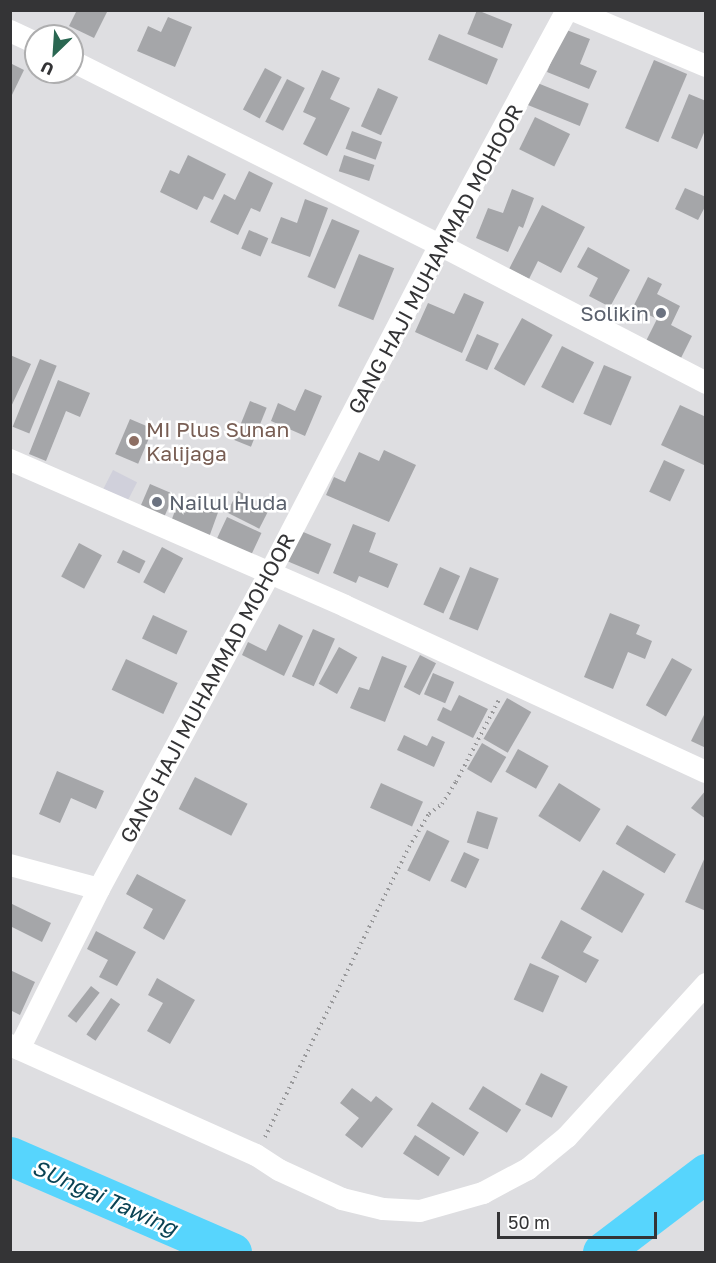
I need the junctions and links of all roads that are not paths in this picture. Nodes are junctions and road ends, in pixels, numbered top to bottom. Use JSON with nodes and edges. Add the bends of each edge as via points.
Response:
{"nodes":[{"id":1,"x":567,"y":10,"type":"edge"},
{"id":2,"x":573,"y":10,"type":"edge"},
{"id":3,"x":10,"y":31,"type":"edge"},
{"id":4,"x":24,"y":37,"type":"edge"},
{"id":5,"x":705,"y":66,"type":"edge"},
{"id":6,"x":84,"y":67,"type":"edge"},
{"id":7,"x":440,"y":245,"type":"junction"},
{"id":8,"x":705,"y":383,"type":"edge"},
{"id":9,"x":10,"y":460,"type":"edge"},
{"id":10,"x":270,"y":573,"type":"junction"},
{"id":11,"x":705,"y":772,"type":"edge"},
{"id":12,"x":10,"y":865,"type":"edge"},
{"id":13,"x":99,"y":889,"type":"junction"},
{"id":14,"x":705,"y":984,"type":"edge"},
{"id":15,"x":15,"y":1047,"type":"edge"}],
"edges":[{"from":1,"to":7,"type":"street","name":"GANG HAJI MUHAMMAD MOHOOR"},
{"from":2,"to":5,"type":"street"},
{"from":3,"to":4,"type":"street"},
{"from":6,"to":7,"type":"street"},
{"from":7,"to":8,"type":"street"},
{"from":7,"to":10,"type":"street","name":"GANG HAJI MUHAMMAD MOHOOR"},
{"from":9,"to":10,"type":"street"},
{"from":10,"to":11,"type":"street"},
{"from":10,"to":13,"type":"street","name":"GANG HAJI MUHAMMAD MOHOOR"},
{"from":12,"to":13,"type":"street"},
{"from":13,"to":15,"type":"street","name":"GANG HAJI MUHAMMAD MOHOOR"},
{"from":14,"to":15,"type":"street","via":[[567,1137],[528,1169],[483,1193],[420,1211],[383,1209],[342,1199],[256,1155]]}]}
